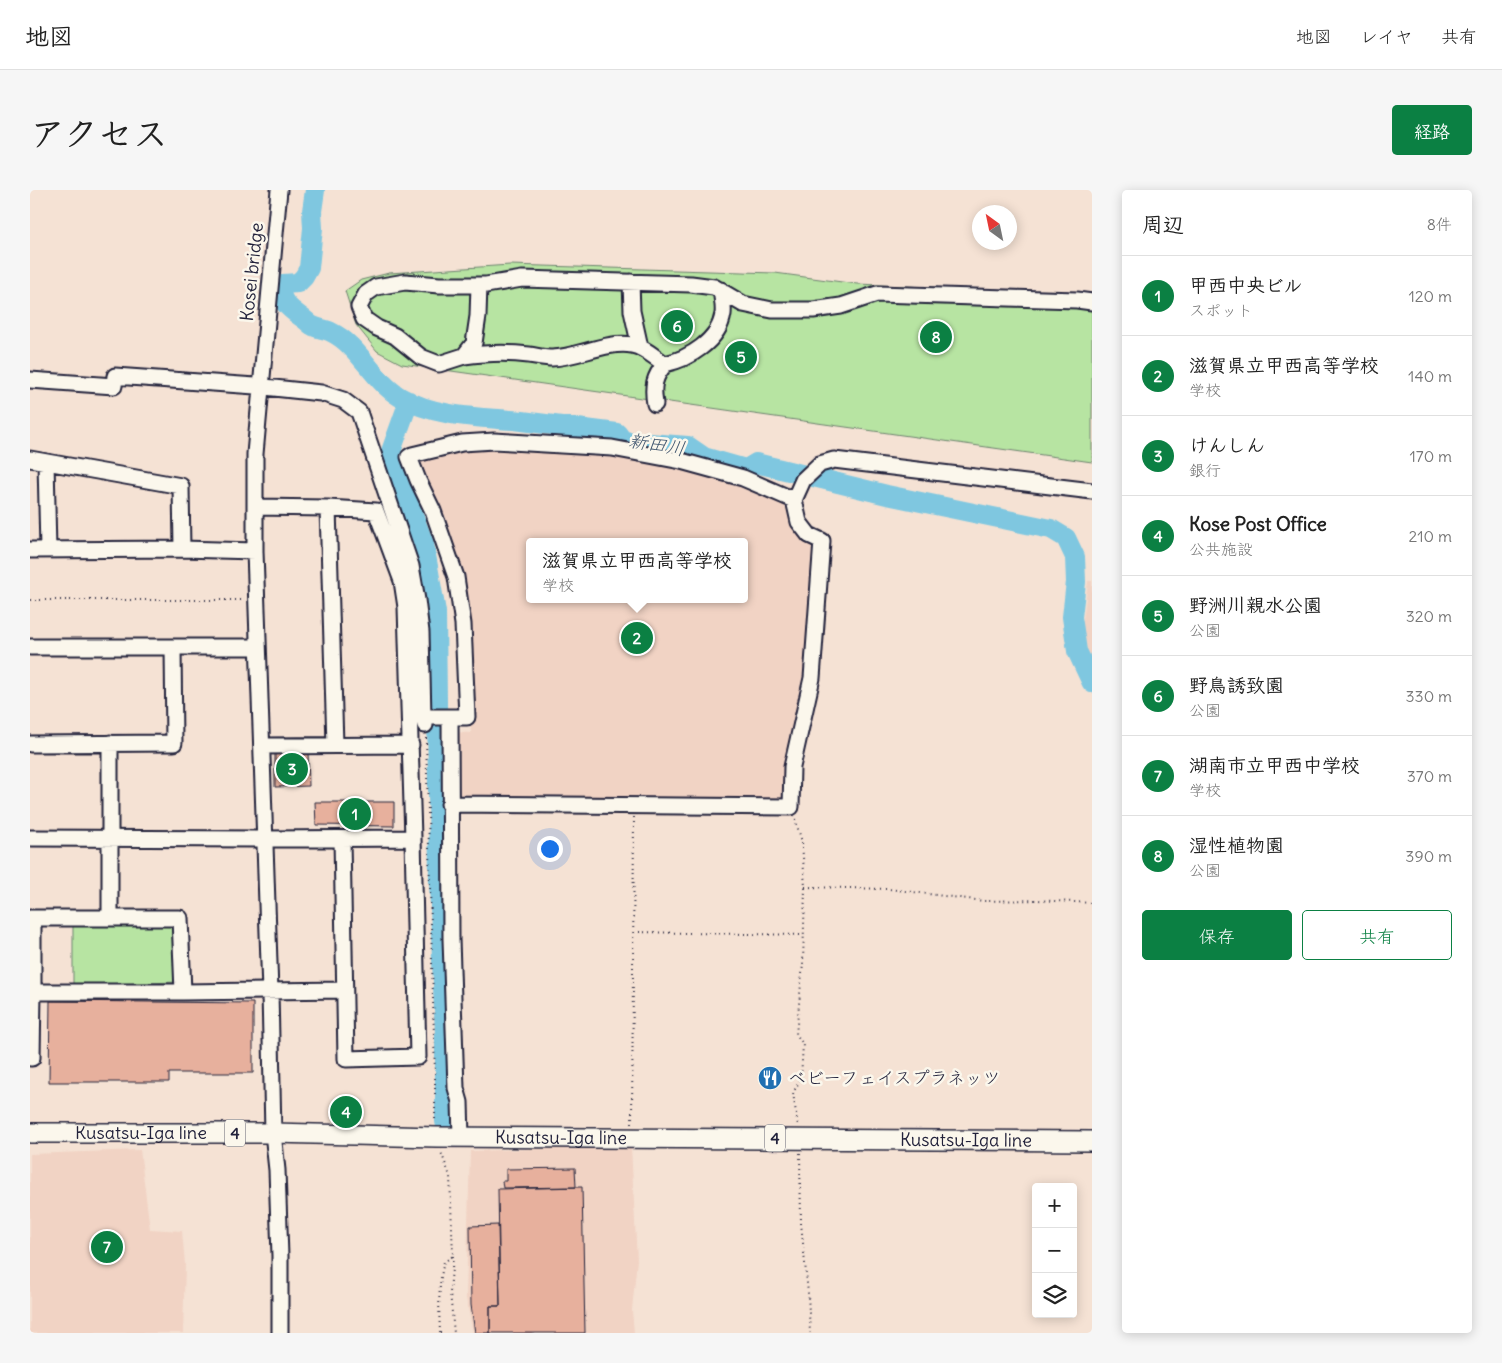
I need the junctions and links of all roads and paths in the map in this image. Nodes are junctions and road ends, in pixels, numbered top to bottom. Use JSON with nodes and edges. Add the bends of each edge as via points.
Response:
{"nodes":[{"id":1,"x":279,"y":190,"type":"edge"},
{"id":2,"x":631,"y":282,"type":"junction"},
{"id":3,"x":478,"y":285,"type":"junction"},
{"id":4,"x":721,"y":290,"type":"junction"},
{"id":5,"x":1092,"y":302,"type":"edge"},
{"id":6,"x":640,"y":346,"type":"junction"},
{"id":7,"x":464,"y":356,"type":"junction"},
{"id":8,"x":665,"y":364,"type":"junction"},
{"id":9,"x":30,"y":380,"type":"edge"},
{"id":10,"x":260,"y":387,"type":"junction"},
{"id":11,"x":656,"y":404,"type":"dead end"},
{"id":12,"x":30,"y":459,"type":"edge"},
{"id":13,"x":46,"y":462,"type":"junction"},
{"id":14,"x":1092,"y":491,"type":"edge"},
{"id":15,"x":794,"y":500,"type":"junction"},
{"id":16,"x":255,"y":507,"type":"junction"},
{"id":17,"x":328,"y":508,"type":"junction"},
{"id":18,"x":182,"y":549,"type":"junction"},
{"id":19,"x":30,"y":550,"type":"edge"},
{"id":20,"x":48,"y":550,"type":"junction"},
{"id":21,"x":255,"y":551,"type":"junction"},
{"id":22,"x":30,"y":600,"type":"edge"},
{"id":23,"x":256,"y":600,"type":"junction"},
{"id":24,"x":30,"y":646,"type":"edge"},
{"id":25,"x":173,"y":647,"type":"junction"},
{"id":26,"x":258,"y":647,"type":"junction"},
{"id":27,"x":447,"y":717,"type":"junction"},
{"id":28,"x":425,"y":720,"type":"junction"},
{"id":29,"x":110,"y":743,"type":"junction"},
{"id":30,"x":30,"y":744,"type":"edge"},
{"id":31,"x":335,"y":745,"type":"junction"},
{"id":32,"x":411,"y":745,"type":"junction"},
{"id":33,"x":262,"y":746,"type":"junction"},
{"id":34,"x":449,"y":804,"type":"junction"},
{"id":35,"x":634,"y":805,"type":"junction"},
{"id":36,"x":791,"y":807,"type":"junction"},
{"id":37,"x":30,"y":838,"type":"edge"},
{"id":38,"x":414,"y":838,"type":"junction"},
{"id":39,"x":109,"y":839,"type":"junction"},
{"id":40,"x":342,"y":839,"type":"junction"},
{"id":41,"x":265,"y":840,"type":"junction"},
{"id":42,"x":805,"y":887,"type":"junction"},
{"id":43,"x":1092,"y":903,"type":"edge"},
{"id":44,"x":32,"y":918,"type":"edge"},
{"id":45,"x":110,"y":918,"type":"junction"},
{"id":46,"x":634,"y":932,"type":"junction"},
{"id":47,"x":804,"y":935,"type":"junction"},
{"id":48,"x":344,"y":990,"type":"junction"},
{"id":49,"x":33,"y":992,"type":"junction"},
{"id":50,"x":183,"y":992,"type":"junction"},
{"id":51,"x":270,"y":992,"type":"junction"},
{"id":52,"x":35,"y":1058,"type":"edge"},
{"id":53,"x":30,"y":1133,"type":"edge"},
{"id":54,"x":273,"y":1133,"type":"junction"},
{"id":55,"x":448,"y":1137,"type":"junction"},
{"id":56,"x":632,"y":1138,"type":"junction"},
{"id":57,"x":800,"y":1138,"type":"junction"},
{"id":58,"x":1092,"y":1141,"type":"edge"},
{"id":59,"x":453,"y":1256,"type":"junction"},
{"id":60,"x":280,"y":1333,"type":"edge"},
{"id":61,"x":440,"y":1333,"type":"edge"},
{"id":62,"x":454,"y":1333,"type":"edge"},
{"id":63,"x":810,"y":1333,"type":"edge"}],
"edges":[{"from":1,"to":10,"type":"street","name":"Kosei bridge"},
{"from":2,"to":3,"type":"street","via":[[522,278]]},
{"from":2,"to":4,"type":"street","via":[[714,286]]},
{"from":2,"to":6,"type":"street","via":[[632,311]]},
{"from":3,"to":7,"type":"street","via":[[474,343]]},
{"from":3,"to":7,"type":"street","via":[[405,282],[376,287],[366,294],[359,307],[364,319],[395,336],[422,357],[439,364]]},
{"from":4,"to":5,"type":"street","via":[[743,304],[772,310],[841,306],[877,294]]},
{"from":4,"to":8,"type":"street","via":[[723,315],[709,340],[679,361]]},
{"from":6,"to":7,"type":"street","via":[[605,347],[551,358],[490,353]]},
{"from":6,"to":8,"type":"street"},
{"from":8,"to":11,"type":"street","via":[[656,374],[653,394]]},
{"from":9,"to":10,"type":"street","via":[[114,386],[115,376]]},
{"from":10,"to":16,"type":"street","name":"Kosei bridge"},
{"from":10,"to":28,"type":"street","via":[[321,393],[343,400],[359,412],[411,566],[421,632]]},
{"from":12,"to":13,"type":"street"},
{"from":13,"to":18,"type":"street","via":[[181,486]]},
{"from":13,"to":20,"type":"street"},
{"from":14,"to":15,"type":"street","via":[[834,460],[820,464],[803,480]]},
{"from":15,"to":27,"type":"street","via":[[742,478],[681,461],[612,448],[494,441],[462,443],[412,454],[409,457],[434,511],[456,577],[463,624],[467,717]]},
{"from":15,"to":36,"type":"street","via":[[799,522],[809,535],[822,542],[812,678],[792,767]]},
{"from":16,"to":17,"type":"street"},
{"from":16,"to":21,"type":"street","name":"Kosei bridge"},
{"from":17,"to":31,"type":"street"},
{"from":17,"to":32,"type":"street","via":[[376,511],[402,580]]},
{"from":18,"to":20,"type":"street"},
{"from":18,"to":21,"type":"street"},
{"from":19,"to":20,"type":"street"},
{"from":21,"to":23,"type":"street","name":"Kosei bridge"},
{"from":22,"to":23,"type":"path"},
{"from":23,"to":26,"type":"street","name":"Kosei bridge"},
{"from":24,"to":25,"type":"street"},
{"from":25,"to":26,"type":"street"},
{"from":25,"to":29,"type":"street","via":[[174,743]]},
{"from":26,"to":33,"type":"street","name":"Kosei bridge"},
{"from":27,"to":28,"type":"street"},
{"from":27,"to":34,"type":"street"},
{"from":28,"to":55,"type":"path"},
{"from":29,"to":30,"type":"street"},
{"from":29,"to":39,"type":"street"},
{"from":31,"to":32,"type":"street"},
{"from":31,"to":33,"type":"street"},
{"from":32,"to":38,"type":"street"},
{"from":33,"to":41,"type":"street","name":"Kosei bridge"},
{"from":34,"to":35,"type":"street"},
{"from":34,"to":55,"type":"street","via":[[453,1008],[456,1088],[460,1102]]},
{"from":35,"to":36,"type":"street"},
{"from":35,"to":46,"type":"path"},
{"from":36,"to":42,"type":"path","via":[[802,842]]},
{"from":37,"to":39,"type":"street"},
{"from":38,"to":40,"type":"street"},
{"from":38,"to":48,"type":"street","via":[[418,1057],[346,1059]]},
{"from":39,"to":41,"type":"street"},
{"from":39,"to":45,"type":"street"},
{"from":40,"to":41,"type":"street"},
{"from":40,"to":48,"type":"street"},
{"from":41,"to":51,"type":"street","name":"Kosei bridge"},
{"from":42,"to":43,"type":"path","via":[[889,889],[984,901]]},
{"from":42,"to":47,"type":"path"},
{"from":44,"to":45,"type":"street"},
{"from":44,"to":49,"type":"street"},
{"from":45,"to":50,"type":"street","via":[[180,918]]},
{"from":46,"to":47,"type":"path"},
{"from":46,"to":56,"type":"path"},
{"from":47,"to":57,"type":"path","via":[[796,1034],[803,1044],[801,1078],[793,1093]]},
{"from":48,"to":51,"type":"street"},
{"from":49,"to":50,"type":"street"},
{"from":49,"to":52,"type":"street"},
{"from":50,"to":51,"type":"street"},
{"from":51,"to":54,"type":"street","name":"Kosei bridge"},
{"from":53,"to":54,"type":"main road","name":"Kusatsu-Iga line","number":"4"},
{"from":54,"to":55,"type":"main road","name":"Kusatsu-Iga line","number":"4"},
{"from":54,"to":60,"type":"street","name":"Kosei bridge","via":[[277,1170]]},
{"from":55,"to":56,"type":"main road","name":"Kusatsu-Iga line","number":"4"},
{"from":55,"to":59,"type":"path"},
{"from":56,"to":57,"type":"main road","name":"Kusatsu-Iga line","number":"4"},
{"from":57,"to":58,"type":"main road","name":"Kusatsu-Iga line","number":"4"},
{"from":57,"to":63,"type":"path","via":[[801,1223]]},
{"from":59,"to":61,"type":"path","via":[[444,1262],[442,1272],[438,1310]]},
{"from":59,"to":62,"type":"path","via":[[450,1292]]}]}
